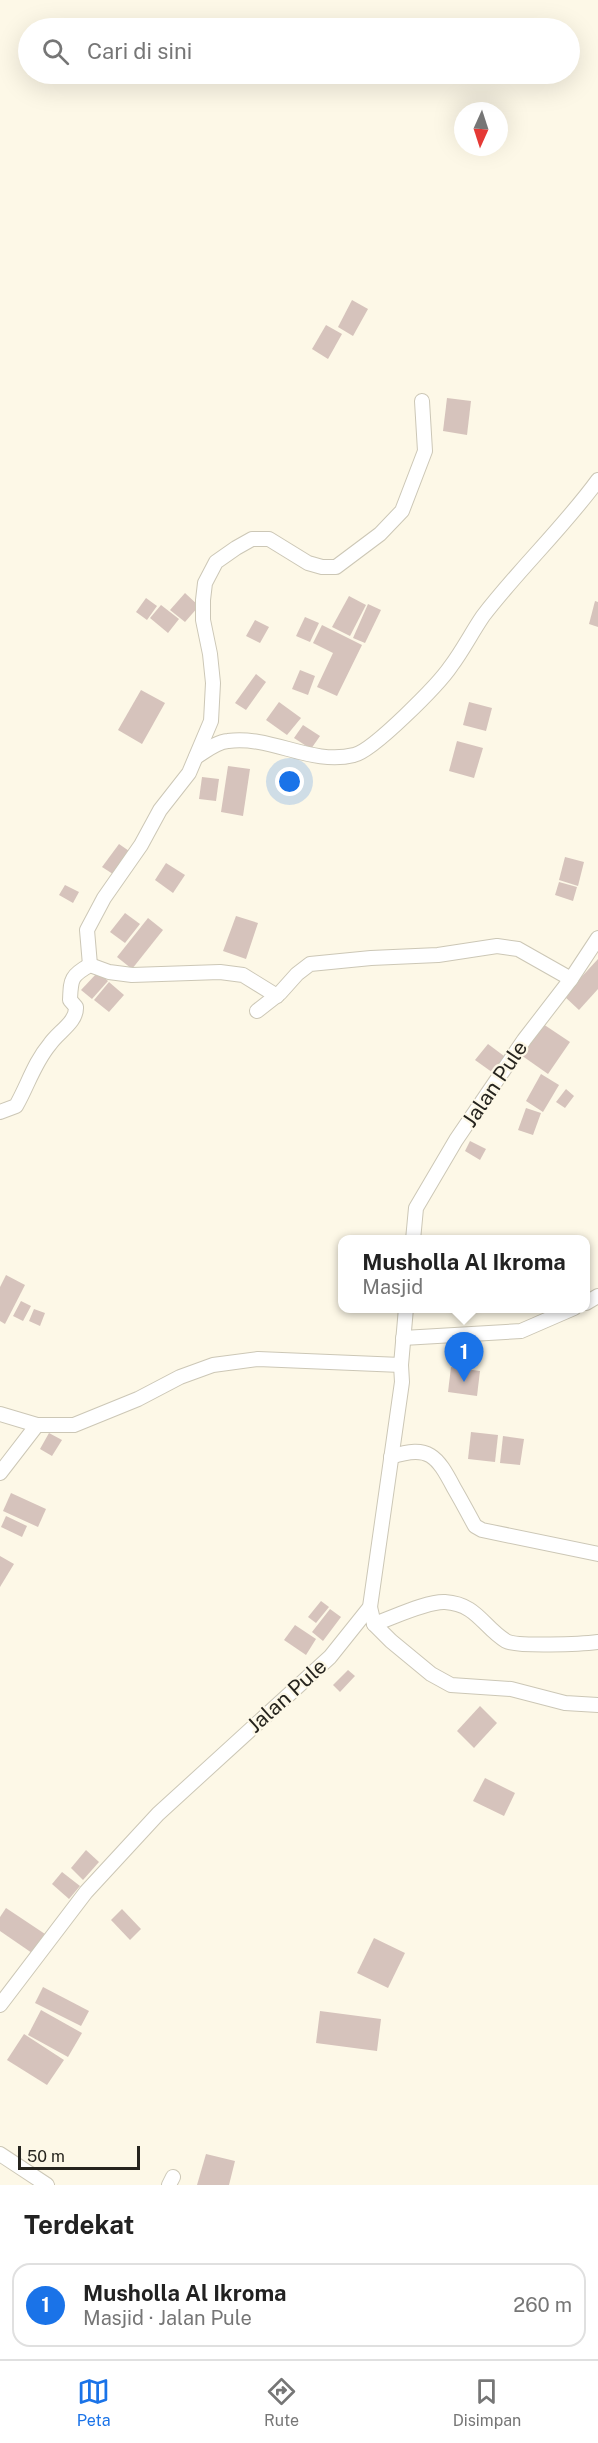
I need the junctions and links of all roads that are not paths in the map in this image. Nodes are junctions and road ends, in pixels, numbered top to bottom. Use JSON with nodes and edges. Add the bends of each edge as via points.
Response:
{"nodes":[{"id":1,"x":423,"y":401,"type":"dead end"},
{"id":2,"x":598,"y":480,"type":"edge"},
{"id":3,"x":196,"y":757,"type":"junction"},
{"id":4,"x":598,"y":938,"type":"edge"},
{"id":5,"x":90,"y":966,"type":"junction"},
{"id":6,"x":571,"y":979,"type":"junction"},
{"id":7,"x":277,"y":996,"type":"junction"},
{"id":8,"x":257,"y":1011,"type":"dead end"},
{"id":9,"x":0,"y":1112,"type":"edge"},
{"id":10,"x":413,"y":1235,"type":"edge"},
{"id":11,"x":406,"y":1313,"type":"edge"},
{"id":12,"x":562,"y":1313,"type":"edge"},
{"id":13,"x":403,"y":1338,"type":"junction"},
{"id":14,"x":400,"y":1365,"type":"junction"},
{"id":15,"x":0,"y":1413,"type":"edge"},
{"id":16,"x":37,"y":1425,"type":"junction"},
{"id":17,"x":391,"y":1456,"type":"junction"},
{"id":18,"x":0,"y":1473,"type":"edge"},
{"id":19,"x":598,"y":1554,"type":"edge"},
{"id":20,"x":370,"y":1607,"type":"junction"},
{"id":21,"x":374,"y":1624,"type":"junction"},
{"id":22,"x":598,"y":1642,"type":"edge"},
{"id":23,"x":598,"y":1705,"type":"edge"},
{"id":24,"x":0,"y":2005,"type":"edge"},
{"id":25,"x":0,"y":2154,"type":"edge"},
{"id":26,"x":47,"y":2185,"type":"edge"}],
"edges":[{"from":1,"to":3,"type":"street","via":[[425,451],[402,511],[380,534],[336,567],[308,563],[269,539],[252,539],[216,562],[205,583],[203,600],[213,683],[211,721]]},
{"from":2,"to":3,"type":"street","via":[[483,616],[450,669],[406,717],[357,755],[317,755],[253,740],[227,741]]},
{"from":3,"to":5,"type":"street","via":[[189,774],[160,810],[87,930]]},
{"from":4,"to":6,"type":"street","name":"Jalan Pule"},
{"from":5,"to":7,"type":"street","via":[[132,975],[243,975]]},
{"from":5,"to":9,"type":"street","via":[[74,976],[70,985],[70,1000],[76,1007],[73,1019],[35,1064],[16,1106]]},
{"from":6,"to":7,"type":"street","via":[[518,949],[497,946],[438,955],[310,964]]},
{"from":6,"to":10,"type":"street","name":"Jalan Pule","via":[[456,1140],[416,1208]]},
{"from":7,"to":8,"type":"street"},
{"from":11,"to":13,"type":"street"},
{"from":12,"to":13,"type":"street","via":[[521,1331]]},
{"from":13,"to":14,"type":"street"},
{"from":14,"to":16,"type":"street","via":[[258,1359],[213,1365],[74,1425]]},
{"from":14,"to":17,"type":"street","via":[[402,1382]]},
{"from":15,"to":16,"type":"street"},
{"from":16,"to":18,"type":"street"},
{"from":17,"to":19,"type":"street","via":[[407,1451],[437,1459],[475,1526],[482,1530]]},
{"from":17,"to":20,"type":"street"},
{"from":20,"to":21,"type":"street"},
{"from":20,"to":24,"type":"street","name":"Jalan Pule","via":[[330,1657],[158,1814],[86,1892]]},
{"from":21,"to":22,"type":"street","via":[[446,1602],[481,1617],[508,1642]]},
{"from":21,"to":23,"type":"street","via":[[431,1674],[451,1685],[511,1689],[566,1703]]},
{"from":25,"to":26,"type":"street"}]}
